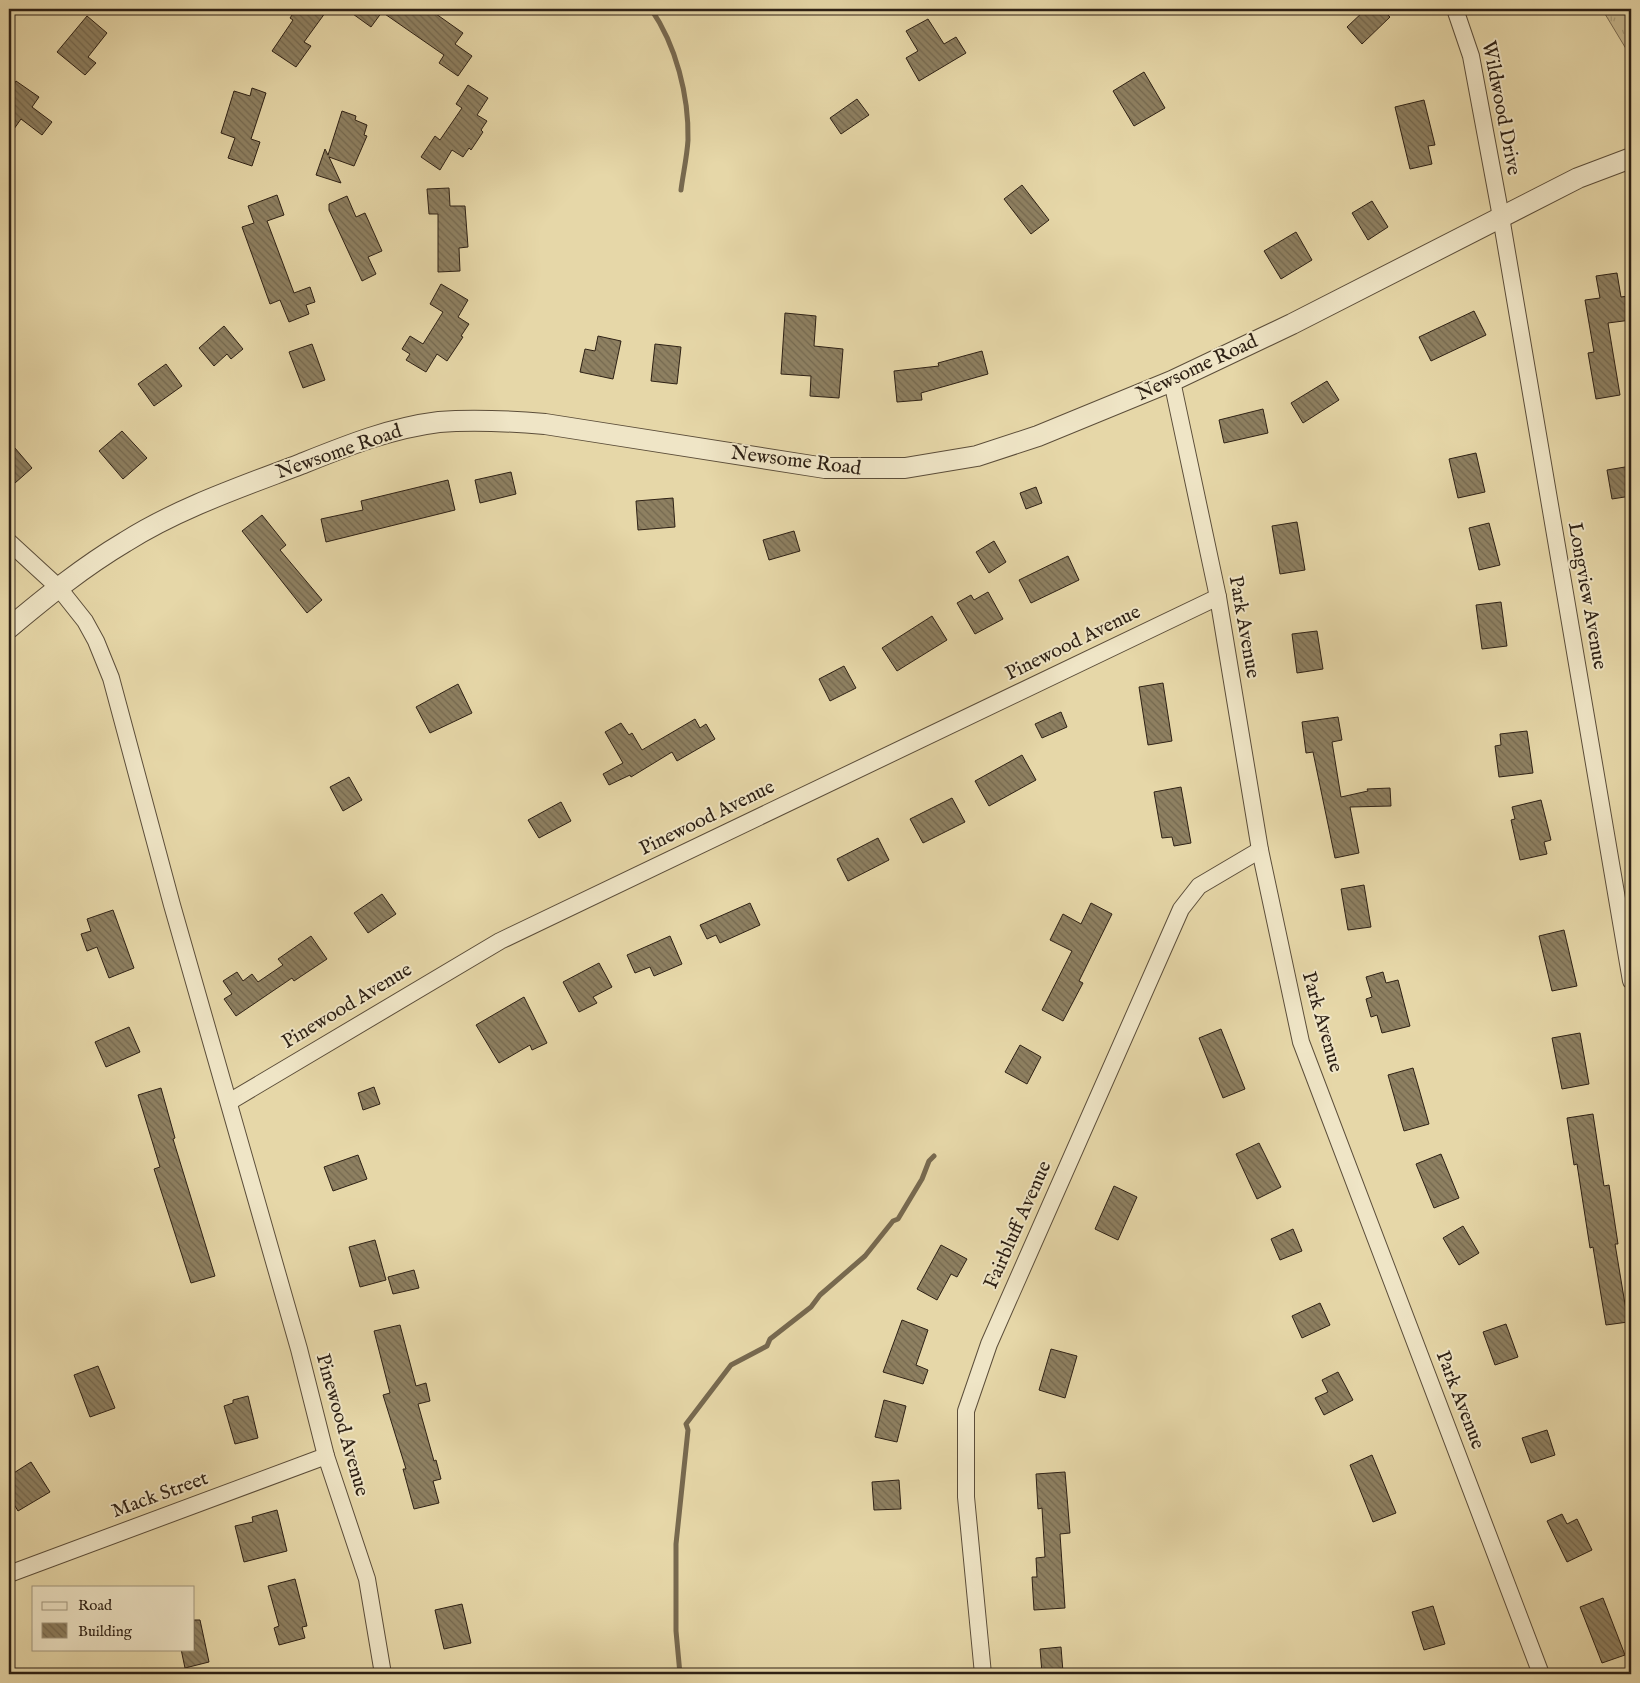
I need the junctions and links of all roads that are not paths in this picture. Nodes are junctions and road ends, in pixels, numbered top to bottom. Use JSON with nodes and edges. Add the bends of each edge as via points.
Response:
{"nodes":[{"id":1,"x":1455,"y":9,"type":"edge"},
{"id":2,"x":1631,"y":158,"type":"edge"},
{"id":3,"x":1500,"y":217,"type":"junction"},
{"id":4,"x":1172,"y":381,"type":"junction"},
{"id":5,"x":9,"y":542,"type":"edge"},
{"id":6,"x":58,"y":587,"type":"junction"},
{"id":7,"x":1218,"y":597,"type":"junction"},
{"id":8,"x":9,"y":628,"type":"edge"},
{"id":9,"x":1260,"y":850,"type":"junction"},
{"id":10,"x":1631,"y":981,"type":"edge"},
{"id":11,"x":229,"y":1102,"type":"junction"},
{"id":12,"x":326,"y":1456,"type":"junction"},
{"id":13,"x":9,"y":1574,"type":"edge"},
{"id":14,"x":383,"y":1674,"type":"edge"},
{"id":15,"x":983,"y":1674,"type":"edge"},
{"id":16,"x":1541,"y":1674,"type":"edge"}],
"edges":[{"from":1,"to":3,"type":"street","name":"Wildwood Drive","via":[[1471,56]]},
{"from":2,"to":3,"type":"street","name":"Newsome Road","via":[[1578,178]]},
{"from":3,"to":4,"type":"street","name":"Newsome Road","via":[[1284,328]]},
{"from":3,"to":10,"type":"street","name":"Longview Avenue"},
{"from":4,"to":6,"type":"street","name":"Newsome Road","via":[[1029,439],[977,456],[905,468],[825,468],[604,432],[509,421],[457,421],[410,428],[376,435],[182,512],[125,542]]},
{"from":4,"to":7,"type":"street","name":"Park Avenue"},
{"from":5,"to":6,"type":"street","name":"Pinewood Avenue"},
{"from":6,"to":8,"type":"street","name":"Newsome Road"},
{"from":6,"to":11,"type":"street","name":"Pinewood Avenue","via":[[96,641],[111,678]]},
{"from":7,"to":9,"type":"street","name":"Park Avenue"},
{"from":7,"to":11,"type":"street","name":"Pinewood Avenue","via":[[500,941]]},
{"from":9,"to":15,"type":"street","name":"Fairbluff Avenue","via":[[1199,886],[1181,909],[989,1344],[969,1403],[966,1412],[966,1497]]},
{"from":9,"to":16,"type":"street","name":"Park Avenue","via":[[1302,1042]]},
{"from":11,"to":12,"type":"street","name":"Pinewood Avenue"},
{"from":12,"to":13,"type":"street","name":"Mack Street"},
{"from":12,"to":14,"type":"street","name":"Pinewood Avenue","via":[[367,1579]]}]}
